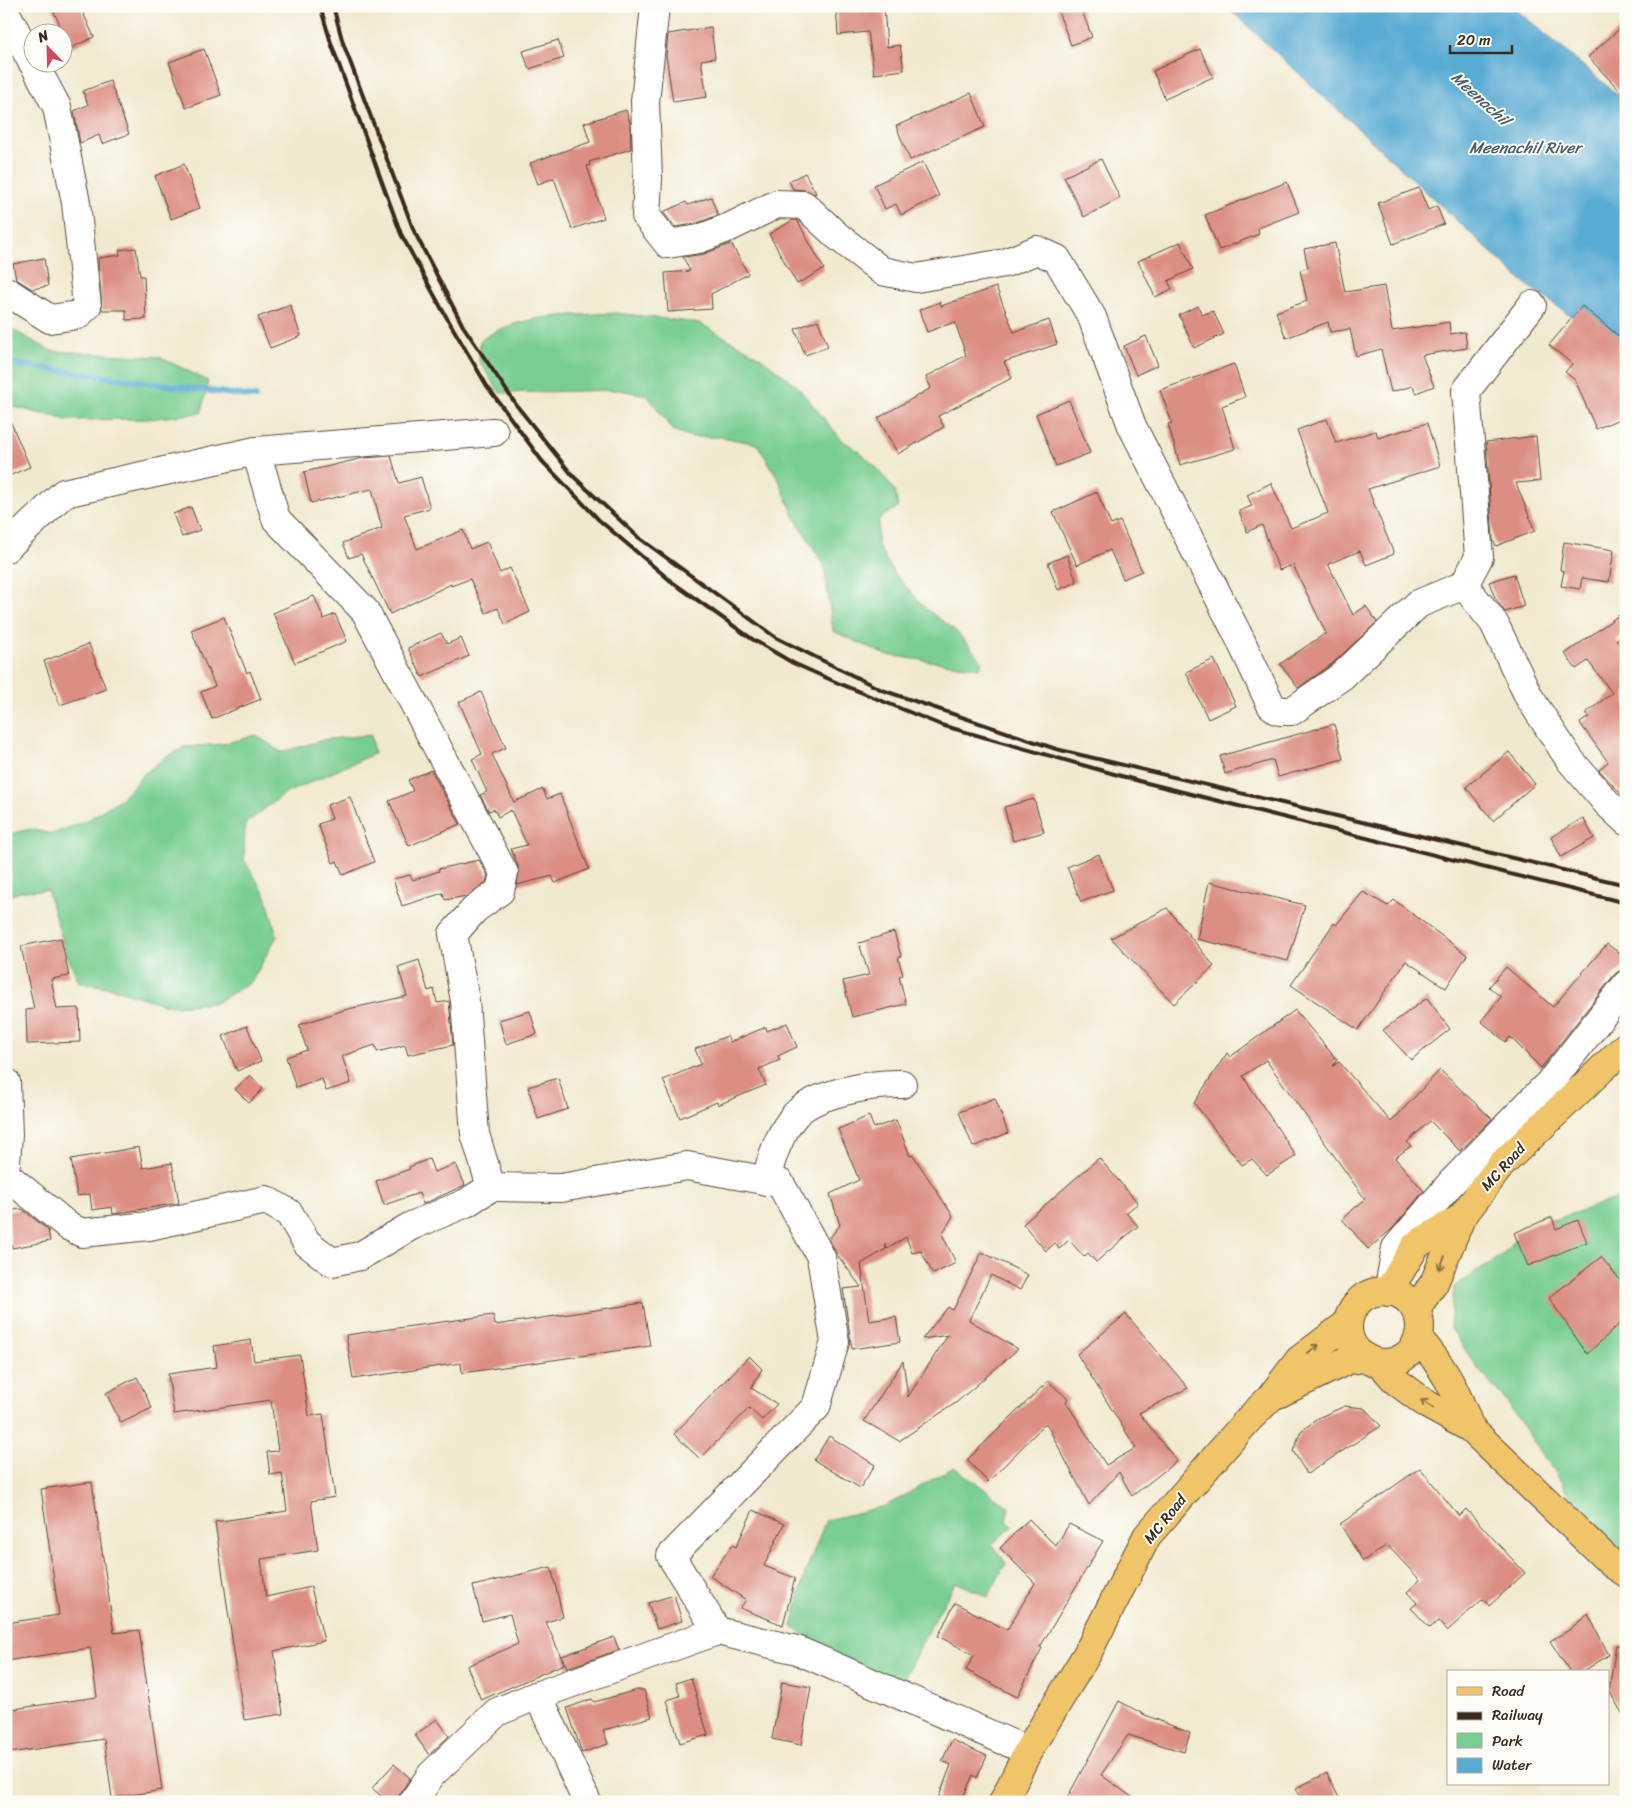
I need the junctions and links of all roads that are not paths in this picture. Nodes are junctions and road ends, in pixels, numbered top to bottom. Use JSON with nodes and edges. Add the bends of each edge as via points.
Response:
{"nodes":[{"id":1,"x":654,"y":6,"type":"edge"},
{"id":2,"x":6,"y":12,"type":"edge"},
{"id":3,"x":22,"y":42,"type":"edge"},
{"id":4,"x":38,"y":72,"type":"edge"},
{"id":5,"x":6,"y":291,"type":"edge"},
{"id":6,"x":1532,"y":305,"type":"dead end"},
{"id":7,"x":494,"y":432,"type":"dead end"},
{"id":8,"x":256,"y":451,"type":"junction"},
{"id":9,"x":6,"y":548,"type":"edge"},
{"id":10,"x":1464,"y":585,"type":"junction"},
{"id":11,"x":1626,"y":821,"type":"edge"},
{"id":12,"x":1626,"y":985,"type":"edge"},
{"id":13,"x":1626,"y":1046,"type":"edge"},
{"id":14,"x":6,"y":1082,"type":"edge"},
{"id":15,"x":902,"y":1084,"type":"dead end"},
{"id":16,"x":6,"y":1164,"type":"edge"},
{"id":17,"x":6,"y":1175,"type":"edge"},
{"id":18,"x":766,"y":1181,"type":"junction"},
{"id":19,"x":491,"y":1187,"type":"junction"},
{"id":20,"x":1460,"y":1218,"type":"junction"},
{"id":21,"x":1388,"y":1292,"type":"junction"},
{"id":22,"x":1415,"y":1310,"type":"junction"},
{"id":23,"x":1348,"y":1323,"type":"junction"},
{"id":24,"x":1418,"y":1338,"type":"junction"},
{"id":25,"x":1372,"y":1361,"type":"junction"},
{"id":26,"x":1270,"y":1398,"type":"junction"},
{"id":27,"x":1470,"y":1428,"type":"junction"},
{"id":28,"x":1626,"y":1573,"type":"edge"},
{"id":29,"x":717,"y":1631,"type":"junction"},
{"id":30,"x":538,"y":1695,"type":"junction"},
{"id":31,"x":1028,"y":1750,"type":"junction"},
{"id":32,"x":413,"y":1802,"type":"edge"},
{"id":33,"x":587,"y":1802,"type":"edge"},
{"id":34,"x":1003,"y":1802,"type":"edge"},
{"id":35,"x":1017,"y":1802,"type":"edge"}],
"edges":[{"from":1,"to":10,"type":"street","via":[[645,102],[646,216],[668,244],[699,239],[776,204],[804,205],[882,271],[916,278],[1004,264],[1037,250],[1057,259],[1092,317],[1132,426],[1270,705],[1279,712],[1292,711],[1342,676],[1418,604]]},
{"from":2,"to":3,"type":"street"},
{"from":4,"to":5,"type":"street","via":[[57,107],[76,203],[87,306],[78,316],[50,319]]},
{"from":6,"to":10,"type":"street","via":[[1466,391],[1479,557]]},
{"from":7,"to":8,"type":"street"},
{"from":8,"to":9,"type":"street","via":[[64,493]]},
{"from":8,"to":19,"type":"street","via":[[276,519],[365,611],[504,873],[500,891],[474,910],[453,934],[465,1001],[476,1134]]},
{"from":10,"to":11,"type":"street","via":[[1494,623],[1529,697],[1570,760]]},
{"from":12,"to":21,"type":"street","via":[[1551,1081],[1452,1182],[1396,1248]]},
{"from":13,"to":20,"type":"main road","name":"MC Road","via":[[1501,1165]]},
{"from":14,"to":16,"type":"street"},
{"from":15,"to":18,"type":"street","via":[[878,1083],[825,1098],[797,1113],[776,1148]]},
{"from":17,"to":19,"type":"street","via":[[68,1226],[82,1233],[149,1226],[266,1200],[289,1213],[307,1243],[332,1262],[360,1256],[411,1226],[466,1203]]},
{"from":18,"to":19,"type":"street","via":[[688,1166],[561,1188]]},
{"from":18,"to":29,"type":"street","via":[[780,1183],[821,1257],[834,1342],[816,1406],[671,1556]]},
{"from":20,"to":21,"type":"main road","name":"MC Road","via":[[1416,1246]]},
{"from":20,"to":22,"type":"main road","one_way":true,"via":[[1434,1283]]},
{"from":21,"to":22,"type":"main road","via":[[1399,1295]]},
{"from":21,"to":23,"type":"main road","name":"MC Road","via":[[1370,1294],[1362,1299],[1355,1306]]},
{"from":22,"to":24,"type":"main road","via":[[1419,1319]]},
{"from":23,"to":25,"type":"main road","via":[[1351,1343]]},
{"from":26,"to":23,"type":"main road","name":"MC Road","one_way":true,"via":[[1299,1360]]},
{"from":24,"to":25,"type":"main road","via":[[1404,1357],[1392,1362]]},
{"from":24,"to":27,"type":"main road","via":[[1434,1356],[1458,1394]]},
{"from":25,"to":26,"type":"main road","via":[[1348,1360]]},
{"from":27,"to":25,"type":"main road","one_way":true,"via":[[1428,1405]]},
{"from":26,"to":31,"type":"main road","name":"MC Road","via":[[1147,1536],[1087,1654]]},
{"from":27,"to":28,"type":"main road","via":[[1612,1564]]},
{"from":29,"to":30,"type":"street"},
{"from":29,"to":31,"type":"street","via":[[797,1650]]},
{"from":30,"to":32,"type":"street","via":[[497,1712],[431,1775]]},
{"from":30,"to":33,"type":"street"},
{"from":31,"to":34,"type":"main road","name":"MC Road"},
{"from":31,"to":35,"type":"main road","name":"MC Road"}]}
